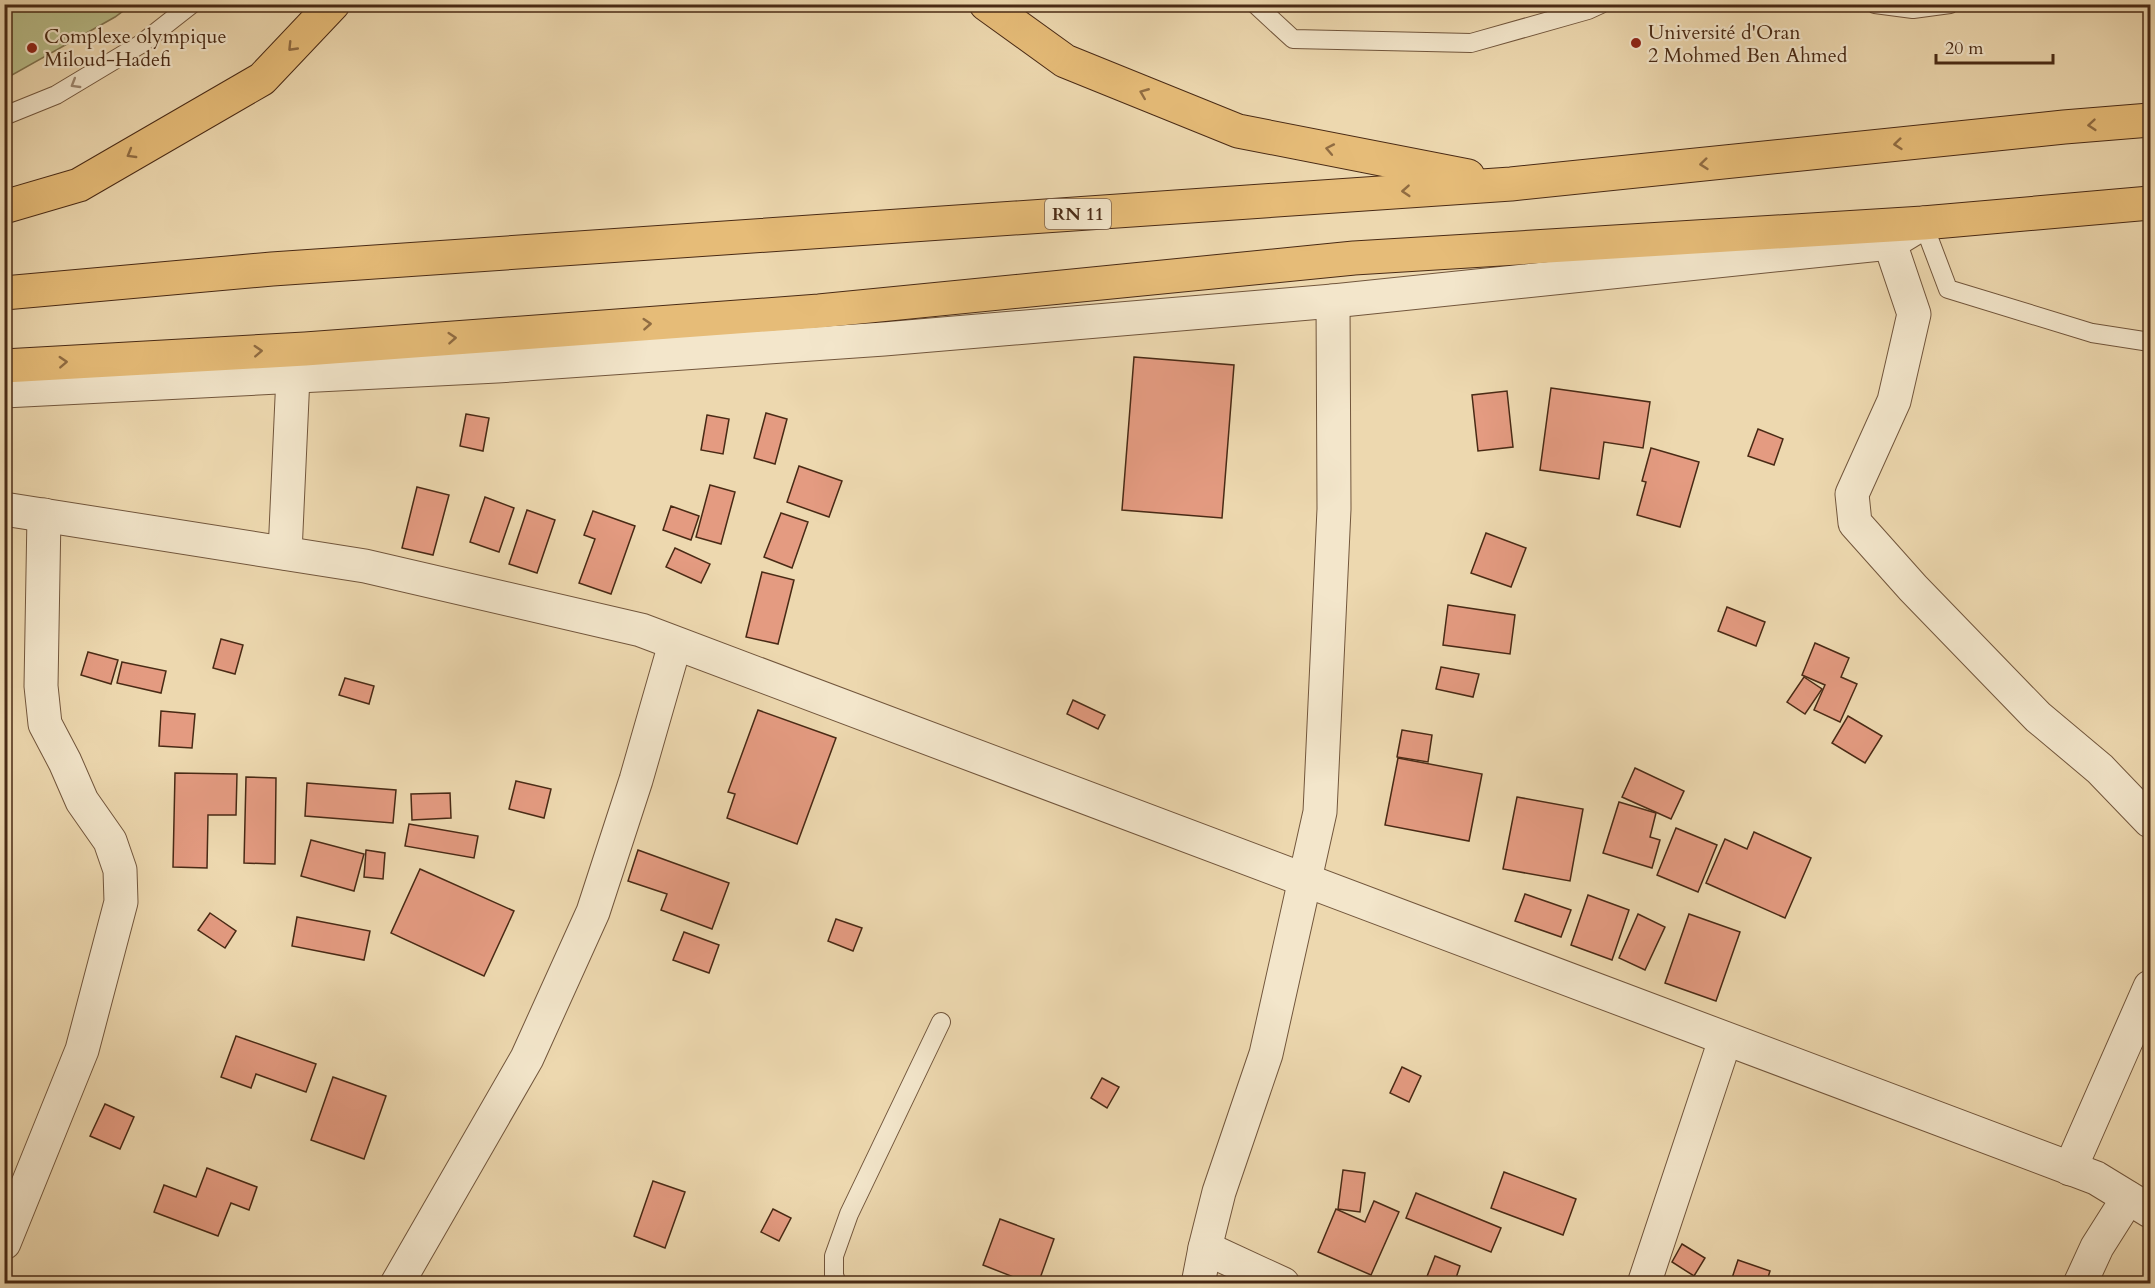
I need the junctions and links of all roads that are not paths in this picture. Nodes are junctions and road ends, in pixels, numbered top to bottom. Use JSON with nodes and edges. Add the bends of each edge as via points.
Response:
{"nodes":[{"id":1,"x":192,"y":4,"type":"edge"},
{"id":2,"x":333,"y":4,"type":"edge"},
{"id":3,"x":986,"y":4,"type":"edge"},
{"id":4,"x":1255,"y":4,"type":"edge"},
{"id":5,"x":1601,"y":4,"type":"edge"},
{"id":6,"x":1875,"y":4,"type":"edge"},
{"id":7,"x":1950,"y":4,"type":"edge"},
{"id":8,"x":4,"y":116,"type":"edge"},
{"id":9,"x":2151,"y":120,"type":"edge"},
{"id":10,"x":1511,"y":184,"type":"junction"},
{"id":11,"x":2151,"y":202,"type":"edge"},
{"id":12,"x":4,"y":207,"type":"edge"},
{"id":13,"x":1923,"y":223,"type":"junction"},
{"id":14,"x":1890,"y":243,"type":"junction"},
{"id":15,"x":4,"y":293,"type":"edge"},
{"id":16,"x":1333,"y":301,"type":"junction"},
{"id":17,"x":2151,"y":342,"type":"edge"},
{"id":18,"x":4,"y":366,"type":"edge"},
{"id":19,"x":293,"y":376,"type":"junction"},
{"id":20,"x":4,"y":391,"type":"edge"},
{"id":21,"x":4,"y":509,"type":"edge"},
{"id":22,"x":44,"y":515,"type":"junction"},
{"id":23,"x":285,"y":553,"type":"junction"},
{"id":24,"x":675,"y":644,"type":"junction"},
{"id":25,"x":2151,"y":820,"type":"edge"},
{"id":26,"x":1306,"y":880,"type":"junction"},
{"id":27,"x":2151,"y":987,"type":"edge"},
{"id":28,"x":941,"y":1022,"type":"dead end"},
{"id":29,"x":1725,"y":1040,"type":"junction"},
{"id":30,"x":2070,"y":1169,"type":"junction"},
{"id":31,"x":2139,"y":1204,"type":"edge"},
{"id":32,"x":4,"y":1243,"type":"edge"},
{"id":33,"x":1205,"y":1248,"type":"junction"},
{"id":34,"x":1249,"y":1275,"type":"edge"},
{"id":35,"x":397,"y":1284,"type":"edge"},
{"id":36,"x":837,"y":1284,"type":"edge"},
{"id":37,"x":1198,"y":1284,"type":"edge"},
{"id":38,"x":1283,"y":1284,"type":"edge"},
{"id":39,"x":1644,"y":1284,"type":"edge"},
{"id":40,"x":2080,"y":1284,"type":"edge"}],
"edges":[{"from":1,"to":8,"type":"lane","one_way":true,"via":[[141,44],[56,95]]},
{"from":2,"to":12,"type":"highway","one_way":true,"via":[[262,79],[79,185]]},
{"from":10,"to":3,"type":"highway","one_way":true,"via":[[1238,131],[1065,60]]},
{"from":4,"to":5,"type":"lane","via":[[1293,39],[1471,43]]},
{"from":6,"to":7,"type":"lane","via":[[1913,9]]},
{"from":9,"to":10,"type":"highway","number":"RN 11","one_way":true},
{"from":10,"to":15,"type":"highway","number":"RN 11","one_way":true,"via":[[272,269]]},
{"from":11,"to":13,"type":"highway"},
{"from":13,"to":14,"type":"street"},
{"from":13,"to":17,"type":"lane","via":[[1948,289],[2092,333]]},
{"from":18,"to":13,"type":"highway","one_way":true,"via":[[317,348],[819,311],[1354,258]]},
{"from":14,"to":16,"type":"street"},
{"from":14,"to":25,"type":"street","via":[[1914,314],[1894,401],[1852,494],[1856,523],[1912,588],[2038,717],[2100,769]]},
{"from":16,"to":19,"type":"street","via":[[872,340]]},
{"from":16,"to":26,"type":"street","via":[[1334,509],[1325,734],[1320,812]]},
{"from":19,"to":20,"type":"street"},
{"from":19,"to":23,"type":"street"},
{"from":21,"to":22,"type":"street"},
{"from":22,"to":23,"type":"street"},
{"from":22,"to":32,"type":"street","via":[[41,686],[45,724],[82,801],[110,841],[120,870],[121,902],[82,1050]]},
{"from":23,"to":24,"type":"street","via":[[388,571],[641,630]]},
{"from":24,"to":26,"type":"street"},
{"from":24,"to":35,"type":"street","via":[[593,912],[527,1058]]},
{"from":26,"to":29,"type":"street"},
{"from":26,"to":33,"type":"street","via":[[1266,1054]]},
{"from":27,"to":30,"type":"street"},
{"from":28,"to":36,"type":"lane","via":[[849,1214],[834,1257]]},
{"from":29,"to":30,"type":"street"},
{"from":29,"to":39,"type":"street"},
{"from":30,"to":31,"type":"street","via":[[2096,1178]]},
{"from":31,"to":40,"type":"street","via":[[2097,1246]]},
{"from":33,"to":34,"type":"street"},
{"from":33,"to":37,"type":"street"},
{"from":34,"to":38,"type":"street"}]}
